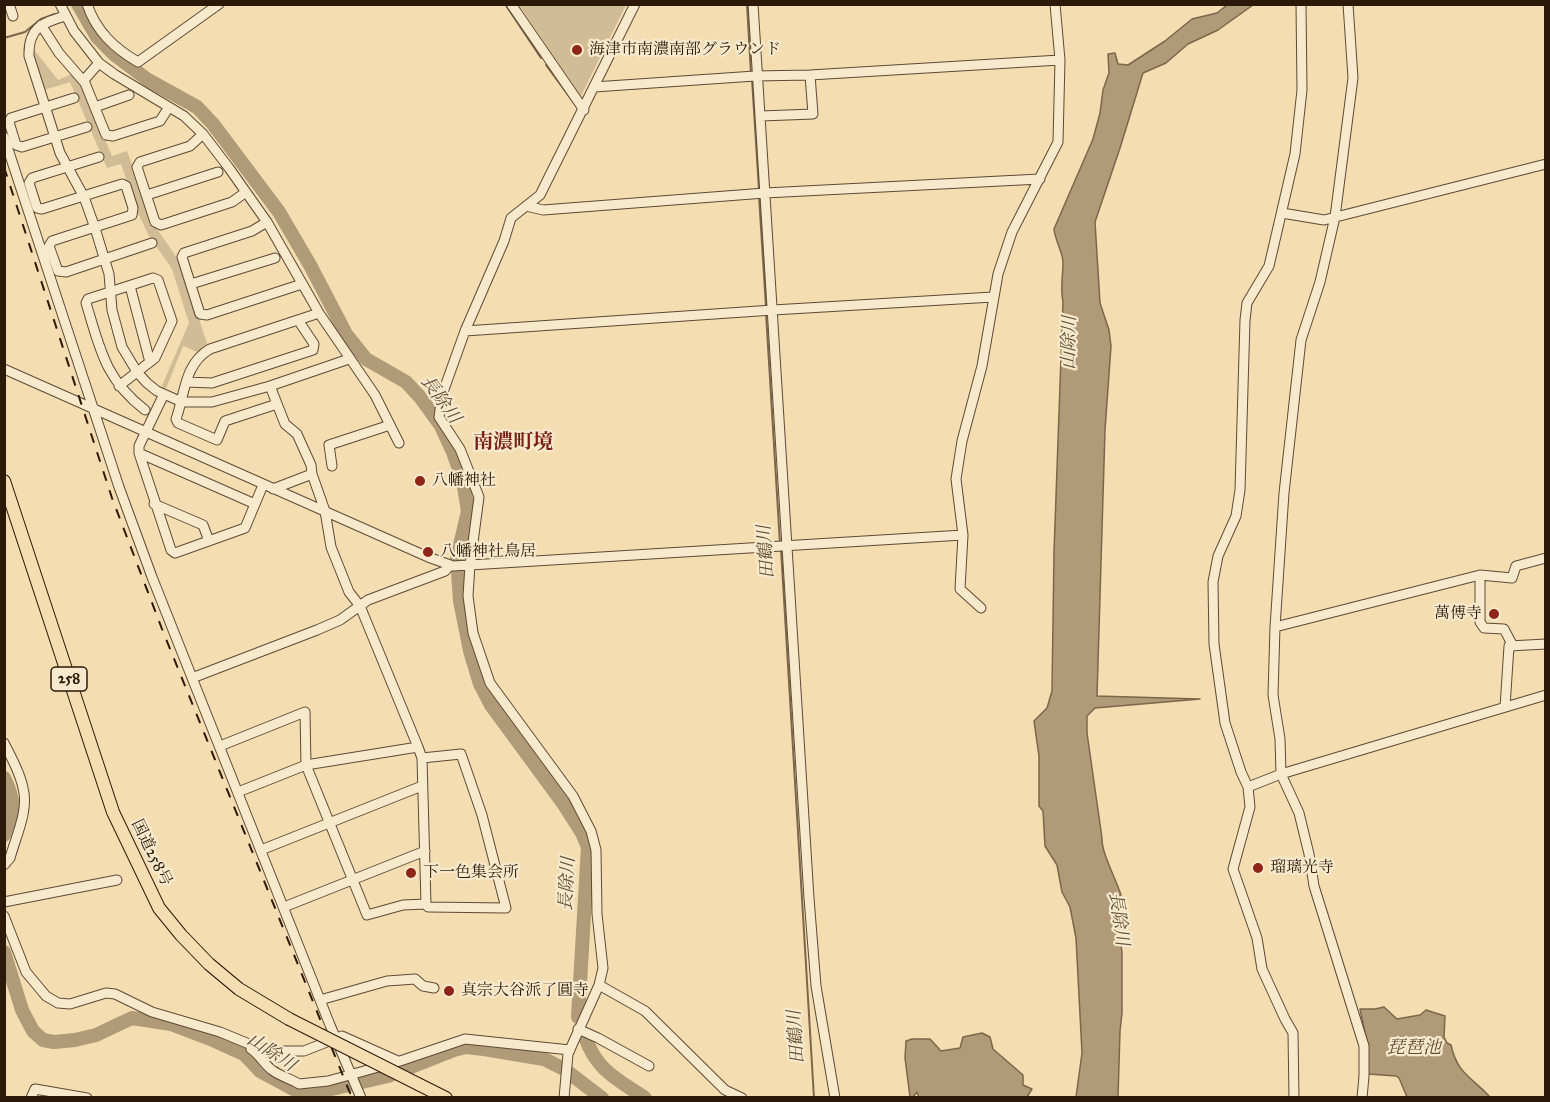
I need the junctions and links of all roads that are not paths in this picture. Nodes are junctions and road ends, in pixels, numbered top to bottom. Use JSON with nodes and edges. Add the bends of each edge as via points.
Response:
{"nodes":[{"id":1,"x":9,"y":4,"type":"edge"},
{"id":2,"x":60,"y":4,"type":"edge"},
{"id":3,"x":87,"y":4,"type":"edge"},
{"id":4,"x":219,"y":4,"type":"edge"},
{"id":5,"x":511,"y":4,"type":"edge"},
{"id":6,"x":635,"y":4,"type":"edge"},
{"id":7,"x":753,"y":4,"type":"edge"},
{"id":8,"x":1055,"y":4,"type":"edge"},
{"id":9,"x":1301,"y":4,"type":"edge"},
{"id":10,"x":1348,"y":4,"type":"edge"},
{"id":11,"x":13,"y":16,"type":"dead end"},
{"id":12,"x":65,"y":16,"type":"junction"},
{"id":13,"x":41,"y":25,"type":"junction"},
{"id":14,"x":1060,"y":60,"type":"junction"},
{"id":15,"x":99,"y":63,"type":"junction"},
{"id":16,"x":810,"y":75,"type":"junction"},
{"id":17,"x":753,"y":76,"type":"junction"},
{"id":18,"x":84,"y":80,"type":"junction"},
{"id":19,"x":594,"y":87,"type":"junction"},
{"id":20,"x":129,"y":95,"type":"dead end"},
{"id":21,"x":74,"y":98,"type":"dead end"},
{"id":22,"x":46,"y":107,"type":"junction"},
{"id":23,"x":95,"y":107,"type":"junction"},
{"id":24,"x":169,"y":107,"type":"junction"},
{"id":25,"x":584,"y":110,"type":"junction"},
{"id":26,"x":761,"y":116,"type":"junction"},
{"id":27,"x":87,"y":127,"type":"dead end"},
{"id":28,"x":203,"y":135,"type":"junction"},
{"id":29,"x":54,"y":136,"type":"junction"},
{"id":30,"x":4,"y":137,"type":"edge"},
{"id":31,"x":99,"y":157,"type":"dead end"},
{"id":32,"x":1545,"y":164,"type":"edge"},
{"id":33,"x":68,"y":167,"type":"junction"},
{"id":34,"x":218,"y":172,"type":"dead end"},
{"id":35,"x":1040,"y":179,"type":"junction"},
{"id":36,"x":246,"y":192,"type":"junction"},
{"id":37,"x":761,"y":193,"type":"junction"},
{"id":38,"x":147,"y":195,"type":"junction"},
{"id":39,"x":84,"y":196,"type":"junction"},
{"id":40,"x":526,"y":206,"type":"junction"},
{"id":41,"x":1282,"y":213,"type":"junction"},
{"id":42,"x":1335,"y":217,"type":"junction"},
{"id":43,"x":267,"y":222,"type":"junction"},
{"id":44,"x":95,"y":228,"type":"junction"},
{"id":45,"x":152,"y":243,"type":"dead end"},
{"id":46,"x":275,"y":258,"type":"dead end"},
{"id":47,"x":105,"y":260,"type":"junction"},
{"id":48,"x":302,"y":284,"type":"junction"},
{"id":49,"x":191,"y":285,"type":"junction"},
{"id":50,"x":130,"y":286,"type":"junction"},
{"id":51,"x":110,"y":292,"type":"junction"},
{"id":52,"x":993,"y":297,"type":"junction"},
{"id":53,"x":768,"y":310,"type":"junction"},
{"id":54,"x":319,"y":313,"type":"junction"},
{"id":55,"x":298,"y":320,"type":"junction"},
{"id":56,"x":465,"y":331,"type":"junction"},
{"id":57,"x":349,"y":359,"type":"junction"},
{"id":58,"x":150,"y":362,"type":"junction"},
{"id":59,"x":4,"y":369,"type":"edge"},
{"id":60,"x":137,"y":372,"type":"junction"},
{"id":61,"x":186,"y":382,"type":"junction"},
{"id":62,"x":119,"y":386,"type":"junction"},
{"id":63,"x":270,"y":386,"type":"junction"},
{"id":64,"x":164,"y":394,"type":"junction"},
{"id":65,"x":182,"y":402,"type":"junction"},
{"id":66,"x":277,"y":404,"type":"junction"},
{"id":67,"x":93,"y":409,"type":"junction"},
{"id":68,"x":145,"y":410,"type":"dead end"},
{"id":69,"x":390,"y":425,"type":"junction"},
{"id":70,"x":146,"y":433,"type":"junction"},
{"id":71,"x":399,"y":443,"type":"dead end"},
{"id":72,"x":139,"y":453,"type":"junction"},
{"id":73,"x":332,"y":466,"type":"dead end"},
{"id":74,"x":312,"y":474,"type":"junction"},
{"id":75,"x":4,"y":481,"type":"edge"},
{"id":76,"x":268,"y":487,"type":"junction"},
{"id":77,"x":154,"y":504,"type":"junction"},
{"id":78,"x":255,"y":504,"type":"junction"},
{"id":79,"x":325,"y":511,"type":"junction"},
{"id":80,"x":963,"y":535,"type":"junction"},
{"id":81,"x":209,"y":541,"type":"junction"},
{"id":82,"x":782,"y":545,"type":"junction"},
{"id":83,"x":1545,"y":558,"type":"edge"},
{"id":84,"x":452,"y":565,"type":"junction"},
{"id":85,"x":467,"y":565,"type":"junction"},
{"id":86,"x":1480,"y":575,"type":"junction"},
{"id":87,"x":360,"y":606,"type":"junction"},
{"id":88,"x":981,"y":608,"type":"dead end"},
{"id":89,"x":1275,"y":627,"type":"junction"},
{"id":90,"x":1545,"y":644,"type":"edge"},
{"id":91,"x":1514,"y":646,"type":"junction"},
{"id":92,"x":192,"y":678,"type":"junction"},
{"id":93,"x":1545,"y":695,"type":"edge"},
{"id":94,"x":1505,"y":707,"type":"junction"},
{"id":95,"x":4,"y":743,"type":"edge"},
{"id":96,"x":220,"y":746,"type":"junction"},
{"id":97,"x":418,"y":747,"type":"junction"},
{"id":98,"x":422,"y":758,"type":"junction"},
{"id":99,"x":306,"y":765,"type":"junction"},
{"id":100,"x":1281,"y":774,"type":"junction"},
{"id":101,"x":422,"y":786,"type":"junction"},
{"id":102,"x":1248,"y":787,"type":"junction"},
{"id":103,"x":238,"y":792,"type":"junction"},
{"id":104,"x":329,"y":822,"type":"junction"},
{"id":105,"x":261,"y":850,"type":"junction"},
{"id":106,"x":425,"y":851,"type":"junction"},
{"id":107,"x":4,"y":866,"type":"edge"},
{"id":108,"x":117,"y":880,"type":"dead end"},
{"id":109,"x":353,"y":880,"type":"junction"},
{"id":110,"x":4,"y":902,"type":"edge"},
{"id":111,"x":426,"y":904,"type":"junction"},
{"id":112,"x":284,"y":907,"type":"junction"},
{"id":113,"x":4,"y":916,"type":"edge"},
{"id":114,"x":599,"y":985,"type":"junction"},
{"id":115,"x":435,"y":988,"type":"dead end"},
{"id":116,"x":320,"y":1000,"type":"junction"},
{"id":117,"x":578,"y":1029,"type":"junction"},
{"id":118,"x":336,"y":1039,"type":"junction"},
{"id":119,"x":239,"y":1041,"type":"junction"},
{"id":120,"x":569,"y":1052,"type":"junction"},
{"id":121,"x":398,"y":1061,"type":"junction"},
{"id":122,"x":649,"y":1066,"type":"dead end"},
{"id":123,"x":355,"y":1085,"type":"edge"},
{"id":124,"x":31,"y":1098,"type":"edge"},
{"id":125,"x":87,"y":1098,"type":"edge"},
{"id":126,"x":446,"y":1098,"type":"edge"},
{"id":127,"x":564,"y":1098,"type":"edge"},
{"id":128,"x":742,"y":1098,"type":"edge"},
{"id":129,"x":835,"y":1098,"type":"edge"},
{"id":130,"x":1294,"y":1098,"type":"edge"},
{"id":131,"x":1362,"y":1098,"type":"edge"}],
"edges":[{"from":1,"to":11,"type":"street"},
{"from":2,"to":12,"type":"street"},
{"from":3,"to":4,"type":"street","via":[[104,36],[138,62]]},
{"from":5,"to":25,"type":"street"},
{"from":6,"to":19,"type":"street"},
{"from":7,"to":17,"type":"street"},
{"from":8,"to":14,"type":"street"},
{"from":9,"to":41,"type":"street","via":[[1302,90],[1295,154]]},
{"from":10,"to":42,"type":"street","via":[[1353,78]]},
{"from":12,"to":13,"type":"street"},
{"from":12,"to":15,"type":"street"},
{"from":13,"to":18,"type":"street","via":[[59,53]]},
{"from":13,"to":22,"type":"street","via":[[35,30],[29,56]]},
{"from":14,"to":16,"type":"street"},
{"from":14,"to":35,"type":"street","via":[[1058,142]]},
{"from":15,"to":18,"type":"street"},
{"from":15,"to":24,"type":"street"},
{"from":16,"to":17,"type":"street"},
{"from":16,"to":26,"type":"street","via":[[813,114]]},
{"from":17,"to":19,"type":"street"},
{"from":17,"to":26,"type":"street"},
{"from":18,"to":23,"type":"street"},
{"from":19,"to":25,"type":"street"},
{"from":20,"to":23,"type":"street"},
{"from":21,"to":22,"type":"street"},
{"from":22,"to":29,"type":"street"},
{"from":22,"to":29,"type":"street","via":[[9,122],[16,145],[22,147]]},
{"from":23,"to":24,"type":"street","via":[[106,135],[113,136],[159,121]]},
{"from":24,"to":28,"type":"street"},
{"from":25,"to":40,"type":"street","via":[[540,195]]},
{"from":26,"to":37,"type":"street"},
{"from":27,"to":29,"type":"street"},
{"from":28,"to":36,"type":"street"},
{"from":28,"to":38,"type":"street","via":[[190,146],[140,162],[137,167]]},
{"from":29,"to":33,"type":"street"},
{"from":30,"to":67,"type":"street"},
{"from":31,"to":33,"type":"street"},
{"from":32,"to":42,"type":"street"},
{"from":33,"to":39,"type":"street"},
{"from":33,"to":39,"type":"street","via":[[32,178],[28,183],[37,208],[42,210]]},
{"from":34,"to":38,"type":"street"},
{"from":35,"to":37,"type":"street"},
{"from":35,"to":52,"type":"street","via":[[1012,232]]},
{"from":36,"to":38,"type":"street","via":[[232,202],[161,225],[155,222]]},
{"from":36,"to":43,"type":"street"},
{"from":37,"to":40,"type":"street","via":[[543,210]]},
{"from":37,"to":53,"type":"street"},
{"from":39,"to":44,"type":"street"},
{"from":39,"to":44,"type":"street","via":[[126,186],[132,216]]},
{"from":40,"to":56,"type":"street","via":[[511,218]]},
{"from":41,"to":42,"type":"street","via":[[1324,220]]},
{"from":41,"to":102,"type":"street","via":[[1269,267],[1247,303],[1240,490],[1236,516],[1218,556],[1212,582],[1214,644],[1225,723]]},
{"from":42,"to":89,"type":"street","via":[[1301,340],[1284,493]]},
{"from":43,"to":48,"type":"street"},
{"from":43,"to":49,"type":"street","via":[[252,231],[184,253]]},
{"from":44,"to":47,"type":"street"},
{"from":44,"to":47,"type":"street","via":[[52,241],[49,246],[58,271]]},
{"from":45,"to":47,"type":"street"},
{"from":46,"to":49,"type":"street"},
{"from":47,"to":51,"type":"street"},
{"from":48,"to":49,"type":"street","via":[[207,315],[200,314]]},
{"from":48,"to":54,"type":"street"},
{"from":50,"to":51,"type":"street"},
{"from":50,"to":58,"type":"street"},
{"from":50,"to":58,"type":"street","via":[[158,280],[172,321]]},
{"from":51,"to":60,"type":"street","via":[[122,347]]},
{"from":51,"to":62,"type":"street","via":[[86,303],[102,356]]},
{"from":52,"to":53,"type":"street"},
{"from":52,"to":80,"type":"street","via":[[956,479]]},
{"from":53,"to":56,"type":"street"},
{"from":53,"to":82,"type":"street"},
{"from":54,"to":55,"type":"street"},
{"from":54,"to":57,"type":"street"},
{"from":55,"to":61,"type":"street","via":[[210,349],[194,361]]},
{"from":55,"to":61,"type":"street","via":[[314,344],[313,350],[212,382]]},
{"from":56,"to":85,"type":"street","via":[[442,395],[439,417],[460,449],[479,497]]},
{"from":57,"to":63,"type":"street"},
{"from":57,"to":69,"type":"street","via":[[375,395]]},
{"from":58,"to":60,"type":"street"},
{"from":59,"to":67,"type":"street"},
{"from":60,"to":62,"type":"street"},
{"from":60,"to":64,"type":"street"},
{"from":61,"to":65,"type":"street"},
{"from":62,"to":68,"type":"street"},
{"from":63,"to":65,"type":"street","via":[[212,402]]},
{"from":63,"to":66,"type":"street"},
{"from":64,"to":65,"type":"street"},
{"from":64,"to":70,"type":"street"},
{"from":65,"to":66,"type":"street","via":[[178,423],[217,440],[225,421]]},
{"from":66,"to":74,"type":"street","via":[[285,424],[297,434],[312,465]]},
{"from":67,"to":70,"type":"street"},
{"from":67,"to":92,"type":"street"},
{"from":69,"to":71,"type":"street"},
{"from":69,"to":73,"type":"street","via":[[329,445]]},
{"from":70,"to":72,"type":"street"},
{"from":70,"to":76,"type":"street"},
{"from":72,"to":77,"type":"street"},
{"from":72,"to":78,"type":"street"},
{"from":74,"to":76,"type":"street"},
{"from":74,"to":79,"type":"street"},
{"from":75,"to":126,"type":"highway","name":"国道258号","number":"258","bridge":true,"via":[[113,812],[159,908],[209,964],[239,989]]},
{"from":76,"to":78,"type":"street"},
{"from":76,"to":79,"type":"street"},
{"from":77,"to":81,"type":"street","via":[[203,525]]},
{"from":77,"to":81,"type":"street","via":[[175,553]]},
{"from":78,"to":81,"type":"street","via":[[245,528]]},
{"from":79,"to":84,"type":"street"},
{"from":79,"to":87,"type":"street","via":[[331,547],[349,592]]},
{"from":80,"to":82,"type":"street"},
{"from":80,"to":88,"type":"street","via":[[960,589]]},
{"from":82,"to":85,"type":"street"},
{"from":82,"to":129,"type":"street","via":[[816,986]]},
{"from":83,"to":86,"type":"street","via":[[1516,566],[1512,578]]},
{"from":84,"to":85,"type":"street"},
{"from":84,"to":87,"type":"street","via":[[445,572]]},
{"from":85,"to":114,"type":"street","via":[[473,633],[490,683],[573,796],[591,831],[596,850],[603,968]]},
{"from":86,"to":89,"type":"street"},
{"from":86,"to":91,"type":"street","via":[[1480,622],[1484,628],[1504,629]]},
{"from":87,"to":92,"type":"street","via":[[317,630]]},
{"from":87,"to":97,"type":"street"},
{"from":89,"to":100,"type":"street","via":[[1273,694]]},
{"from":90,"to":91,"type":"street"},
{"from":91,"to":94,"type":"street","via":[[1509,646]]},
{"from":92,"to":96,"type":"street"},
{"from":93,"to":94,"type":"street"},
{"from":94,"to":100,"type":"street"},
{"from":95,"to":107,"type":"street","via":[[21,779],[25,804],[10,858]]},
{"from":96,"to":99,"type":"street","via":[[304,712]]},
{"from":96,"to":103,"type":"street"},
{"from":97,"to":98,"type":"street"},
{"from":97,"to":99,"type":"street"},
{"from":98,"to":101,"type":"street"},
{"from":98,"to":111,"type":"street","via":[[461,754],[482,815],[506,908],[449,909]]},
{"from":99,"to":103,"type":"street"},
{"from":99,"to":104,"type":"street"},
{"from":100,"to":102,"type":"street"},
{"from":100,"to":131,"type":"street","via":[[1299,813],[1314,886],[1364,1046]]},
{"from":101,"to":104,"type":"street"},
{"from":101,"to":106,"type":"street"},
{"from":102,"to":130,"type":"street","via":[[1250,807],[1233,868],[1257,938],[1262,969],[1293,1033]]},
{"from":103,"to":105,"type":"street"},
{"from":104,"to":105,"type":"street"},
{"from":104,"to":109,"type":"street"},
{"from":105,"to":112,"type":"street"},
{"from":106,"to":109,"type":"street"},
{"from":106,"to":111,"type":"street"},
{"from":108,"to":110,"type":"street"},
{"from":109,"to":111,"type":"street","via":[[367,915],[403,905]]},
{"from":109,"to":112,"type":"street"},
{"from":112,"to":116,"type":"street"},
{"from":113,"to":119,"type":"street","via":[[26,972],[46,996],[58,1003],[115,994],[152,1012]]},
{"from":114,"to":117,"type":"street"},
{"from":114,"to":128,"type":"street","via":[[645,1011],[725,1089]]},
{"from":115,"to":116,"type":"street","via":[[423,986],[415,979],[387,981]]},
{"from":116,"to":118,"type":"street"},
{"from":117,"to":120,"type":"street"},
{"from":117,"to":122,"type":"street"},
{"from":118,"to":119,"type":"street","via":[[304,1051],[282,1052]]},
{"from":118,"to":121,"type":"street","via":[[342,1036]]},
{"from":118,"to":123,"type":"street"},
{"from":119,"to":123,"type":"street","via":[[273,1071],[299,1084],[328,1081]]},
{"from":120,"to":121,"type":"street","via":[[465,1038]]},
{"from":120,"to":127,"type":"street"},
{"from":121,"to":123,"type":"street"},
{"from":124,"to":125,"type":"street","via":[[34,1089]]}]}
